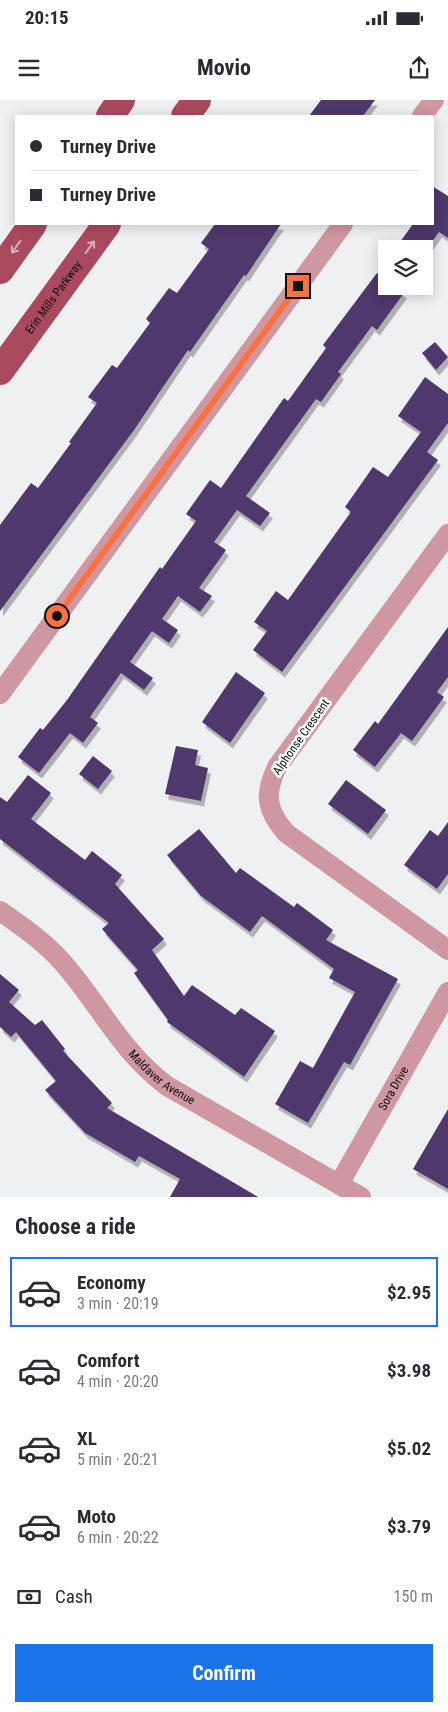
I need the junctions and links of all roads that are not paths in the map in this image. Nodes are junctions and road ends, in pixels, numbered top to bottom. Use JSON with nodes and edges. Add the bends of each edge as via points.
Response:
{"nodes":[{"id":1,"x":121,"y":100,"type":"edge"},
{"id":2,"x":197,"y":100,"type":"edge"},
{"id":3,"x":434,"y":100,"type":"edge"},
{"id":4,"x":111,"y":115,"type":"edge"},
{"id":5,"x":186,"y":115,"type":"edge"},
{"id":6,"x":423,"y":115,"type":"edge"},
{"id":7,"x":32,"y":225,"type":"edge"},
{"id":8,"x":106,"y":225,"type":"edge"},
{"id":9,"x":342,"y":225,"type":"edge"},
{"id":10,"x":0,"y":270,"type":"edge"},
{"id":11,"x":0,"y":371,"type":"edge"},
{"id":12,"x":448,"y":534,"type":"edge"},
{"id":13,"x":0,"y":694,"type":"edge"},
{"id":14,"x":0,"y":911,"type":"edge"},
{"id":15,"x":448,"y":950,"type":"edge"},
{"id":16,"x":448,"y":992,"type":"edge"},
{"id":17,"x":339,"y":1184,"type":"junction"},
{"id":18,"x":361,"y":1197,"type":"edge"}],
"edges":[{"from":1,"to":4,"type":"main road"},
{"from":2,"to":5,"type":"main road"},
{"from":3,"to":6,"type":"street"},
{"from":7,"to":10,"type":"main road","one_way":true},
{"from":11,"to":8,"type":"main road","name":"Erin Mills Parkway","one_way":true},
{"from":9,"to":13,"type":"street"},
{"from":12,"to":15,"type":"street","name":"Alphonse Crescent","via":[[277,767],[268,798],[272,814],[286,833]]},
{"from":14,"to":17,"type":"street","name":"Maldaver Avenue","via":[[41,941],[64,964],[120,1042],[148,1072]]},
{"from":16,"to":17,"type":"street","name":"Sora Drive"},
{"from":17,"to":18,"type":"street","name":"Maldaver Avenue"}]}
